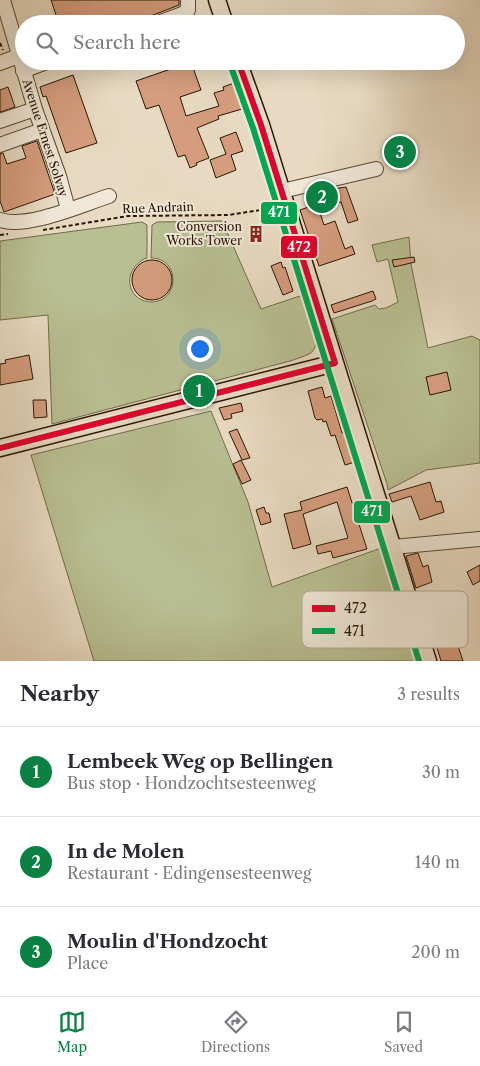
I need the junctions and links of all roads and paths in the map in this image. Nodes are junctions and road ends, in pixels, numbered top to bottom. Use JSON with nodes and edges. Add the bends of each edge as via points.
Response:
{"nodes":[{"id":1,"x":3,"y":0,"type":"edge"},
{"id":2,"x":188,"y":0,"type":"edge"},
{"id":3,"x":217,"y":0,"type":"edge"},
{"id":4,"x":179,"y":15,"type":"edge"},
{"id":5,"x":222,"y":15,"type":"edge"},
{"id":6,"x":15,"y":45,"type":"edge"},
{"id":7,"x":15,"y":57,"type":"edge"},
{"id":8,"x":0,"y":63,"type":"edge"},
{"id":9,"x":241,"y":70,"type":"edge"},
{"id":10,"x":23,"y":71,"type":"edge"},
{"id":11,"x":34,"y":109,"type":"junction"},
{"id":12,"x":0,"y":121,"type":"edge"},
{"id":13,"x":42,"y":130,"type":"junction"},
{"id":14,"x":0,"y":145,"type":"edge"},
{"id":15,"x":376,"y":169,"type":"dead end"},
{"id":16,"x":109,"y":196,"type":"dead end"},
{"id":17,"x":284,"y":199,"type":"junction"},
{"id":18,"x":68,"y":209,"type":"junction"},
{"id":19,"x":0,"y":220,"type":"edge"},
{"id":20,"x":37,"y":231,"type":"dead end"},
{"id":21,"x":9,"y":234,"type":"dead end"},
{"id":22,"x":0,"y":235,"type":"edge"},
{"id":23,"x":335,"y":363,"type":"junction"},
{"id":24,"x":0,"y":448,"type":"edge"},
{"id":25,"x":480,"y":539,"type":"edge"},
{"id":26,"x":393,"y":547,"type":"junction"},
{"id":27,"x":407,"y":591,"type":"edge"},
{"id":28,"x":424,"y":648,"type":"edge"},
{"id":29,"x":428,"y":661,"type":"edge"}],
"edges":[{"from":1,"to":6,"type":"street","name":"Avenue Ernest Solvay"},
{"from":2,"to":4,"type":"street","via":[[188,10]]},
{"from":3,"to":5,"type":"main road"},
{"from":7,"to":8,"type":"street"},
{"from":9,"to":17,"type":"main road"},
{"from":10,"to":11,"type":"street","name":"Avenue Ernest Solvay"},
{"from":11,"to":12,"type":"street"},
{"from":11,"to":13,"type":"street","name":"Avenue Ernest Solvay"},
{"from":13,"to":14,"type":"street"},
{"from":13,"to":18,"type":"street","name":"Avenue Ernest Solvay"},
{"from":15,"to":17,"type":"street"},
{"from":16,"to":18,"type":"street"},
{"from":17,"to":20,"type":"path","name":"Rue Andrain","via":[[258,212],[128,216]]},
{"from":17,"to":23,"type":"main road"},
{"from":18,"to":19,"type":"street","name":"Avenue Ernest Solvay","via":[[45,218],[9,223]]},
{"from":21,"to":22,"type":"path"},
{"from":23,"to":24,"type":"main road"},
{"from":23,"to":26,"type":"main road"},
{"from":25,"to":26,"type":"street"},
{"from":26,"to":27,"type":"main road"},
{"from":28,"to":29,"type":"main road"}]}
